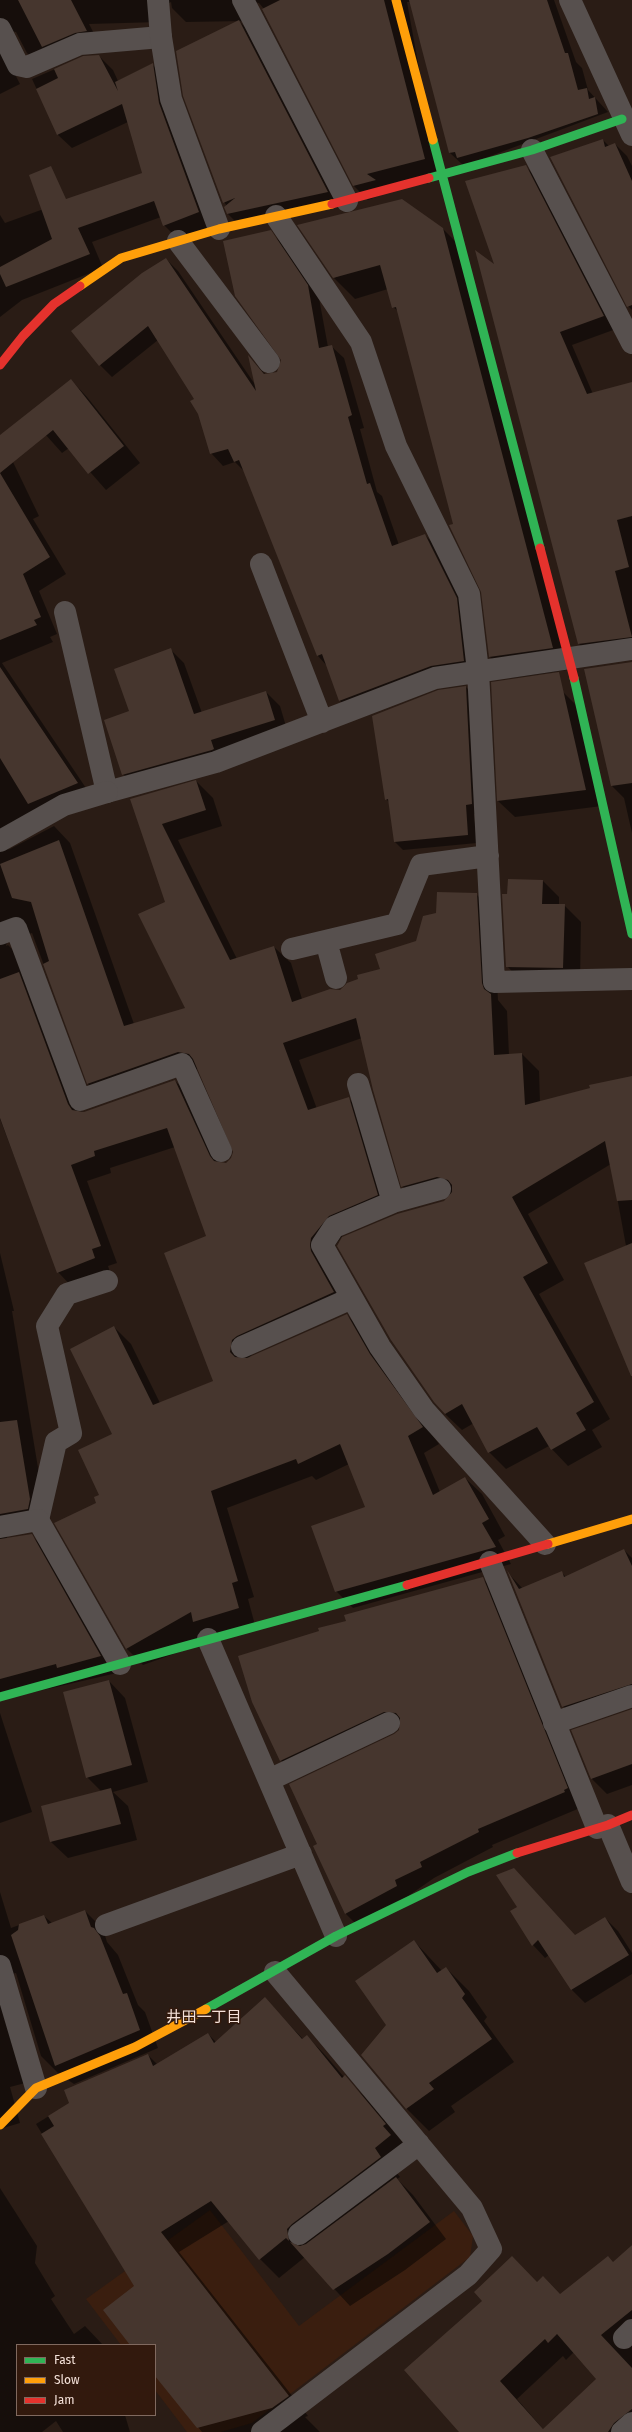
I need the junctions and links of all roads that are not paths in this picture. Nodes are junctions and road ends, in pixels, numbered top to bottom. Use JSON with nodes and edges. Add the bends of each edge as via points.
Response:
{"nodes":[{"id":1,"x":158,"y":0,"type":"edge"},
{"id":2,"x":243,"y":0,"type":"edge"},
{"id":3,"x":396,"y":0,"type":"edge"},
{"id":4,"x":570,"y":0,"type":"edge"},
{"id":5,"x":0,"y":29,"type":"edge"},
{"id":6,"x":161,"y":37,"type":"junction"},
{"id":7,"x":627,"y":127,"type":"edge"},
{"id":8,"x":532,"y":150,"type":"junction"},
{"id":9,"x":441,"y":175,"type":"junction"},
{"id":10,"x":347,"y":201,"type":"junction"},
{"id":11,"x":276,"y":216,"type":"junction"},
{"id":12,"x":219,"y":229,"type":"junction"},
{"id":13,"x":178,"y":241,"type":"junction"},
{"id":14,"x":632,"y":343,"type":"edge"},
{"id":15,"x":269,"y":362,"type":"dead end"},
{"id":16,"x":0,"y":365,"type":"edge"},
{"id":17,"x":261,"y":564,"type":"dead end"},
{"id":18,"x":65,"y":612,"type":"dead end"},
{"id":19,"x":632,"y":649,"type":"edge"},
{"id":20,"x":569,"y":658,"type":"junction"},
{"id":21,"x":478,"y":671,"type":"junction"},
{"id":22,"x":322,"y":722,"type":"junction"},
{"id":23,"x":107,"y":792,"type":"junction"},
{"id":24,"x":0,"y":841,"type":"edge"},
{"id":25,"x":488,"y":856,"type":"junction"},
{"id":26,"x":625,"y":869,"type":"edge"},
{"id":27,"x":0,"y":934,"type":"edge"},
{"id":28,"x":632,"y":934,"type":"edge"},
{"id":29,"x":326,"y":941,"type":"junction"},
{"id":30,"x":292,"y":949,"type":"dead end"},
{"id":31,"x":336,"y":978,"type":"dead end"},
{"id":32,"x":632,"y":979,"type":"edge"},
{"id":33,"x":358,"y":1084,"type":"dead end"},
{"id":34,"x":221,"y":1151,"type":"dead end"},
{"id":35,"x":440,"y":1189,"type":"dead end"},
{"id":36,"x":393,"y":1202,"type":"junction"},
{"id":37,"x":107,"y":1282,"type":"dead end"},
{"id":38,"x":352,"y":1298,"type":"junction"},
{"id":39,"x":242,"y":1347,"type":"dead end"},
{"id":40,"x":632,"y":1519,"type":"edge"},
{"id":41,"x":38,"y":1520,"type":"junction"},
{"id":42,"x":0,"y":1527,"type":"edge"},
{"id":43,"x":545,"y":1544,"type":"junction"},
{"id":44,"x":490,"y":1562,"type":"junction"},
{"id":45,"x":208,"y":1639,"type":"junction"},
{"id":46,"x":120,"y":1664,"type":"junction"},
{"id":47,"x":632,"y":1696,"type":"edge"},
{"id":48,"x":0,"y":1697,"type":"edge"},
{"id":49,"x":389,"y":1723,"type":"dead end"},
{"id":50,"x":554,"y":1723,"type":"junction"},
{"id":51,"x":269,"y":1780,"type":"junction"},
{"id":52,"x":632,"y":1815,"type":"edge"},
{"id":53,"x":603,"y":1827,"type":"junction"},
{"id":54,"x":301,"y":1854,"type":"junction"},
{"id":55,"x":632,"y":1882,"type":"edge"},
{"id":56,"x":106,"y":1925,"type":"dead end"},
{"id":57,"x":336,"y":1936,"type":"junction"},
{"id":58,"x":0,"y":1966,"type":"edge"},
{"id":59,"x":275,"y":1972,"type":"junction"},
{"id":60,"x":36,"y":2088,"type":"junction"},
{"id":61,"x":0,"y":2125,"type":"edge"},
{"id":62,"x":419,"y":2144,"type":"junction"},
{"id":63,"x":299,"y":2234,"type":"dead end"},
{"id":64,"x":632,"y":2423,"type":"edge"},
{"id":65,"x":262,"y":2432,"type":"edge"},
{"id":66,"x":622,"y":2432,"type":"edge"}],
"edges":[{"from":1,"to":6,"type":"street"},
{"from":2,"to":10,"type":"street"},
{"from":3,"to":9,"type":"street"},
{"from":4,"to":7,"type":"street"},
{"from":5,"to":6,"type":"street","via":[[18,65],[27,67],[80,44]]},
{"from":6,"to":12,"type":"street","via":[[171,99]]},
{"from":7,"to":8,"type":"street"},
{"from":8,"to":9,"type":"street"},
{"from":8,"to":14,"type":"street"},
{"from":9,"to":10,"type":"street"},
{"from":9,"to":20,"type":"street"},
{"from":10,"to":11,"type":"street"},
{"from":11,"to":12,"type":"street"},
{"from":11,"to":21,"type":"street","via":[[361,342],[396,446],[469,594]]},
{"from":12,"to":13,"type":"street"},
{"from":13,"to":15,"type":"street"},
{"from":13,"to":16,"type":"street","via":[[121,258],[54,304],[23,336]]},
{"from":17,"to":22,"type":"street"},
{"from":18,"to":23,"type":"street"},
{"from":19,"to":20,"type":"street"},
{"from":20,"to":21,"type":"street"},
{"from":20,"to":26,"type":"street"},
{"from":21,"to":22,"type":"street","via":[[435,678]]},
{"from":21,"to":25,"type":"street"},
{"from":22,"to":23,"type":"street","via":[[216,762]]},
{"from":23,"to":24,"type":"street","via":[[64,805]]},
{"from":25,"to":29,"type":"street","via":[[421,865],[397,924]]},
{"from":25,"to":32,"type":"street","via":[[494,982]]},
{"from":26,"to":28,"type":"street"},
{"from":27,"to":34,"type":"street","via":[[16,928],[80,1100],[182,1064]]},
{"from":29,"to":30,"type":"street"},
{"from":29,"to":31,"type":"street"},
{"from":33,"to":36,"type":"street"},
{"from":35,"to":36,"type":"street"},
{"from":36,"to":38,"type":"street","via":[[334,1227],[322,1245]]},
{"from":37,"to":41,"type":"street","via":[[67,1294],[47,1326],[71,1433],[56,1442]]},
{"from":38,"to":39,"type":"street"},
{"from":38,"to":43,"type":"street","via":[[380,1347],[424,1410]]},
{"from":40,"to":43,"type":"street"},
{"from":41,"to":42,"type":"street"},
{"from":41,"to":46,"type":"street"},
{"from":43,"to":44,"type":"street"},
{"from":44,"to":45,"type":"street"},
{"from":44,"to":50,"type":"street"},
{"from":45,"to":46,"type":"street"},
{"from":45,"to":51,"type":"street"},
{"from":46,"to":48,"type":"street"},
{"from":47,"to":50,"type":"street"},
{"from":49,"to":51,"type":"street"},
{"from":50,"to":53,"type":"street"},
{"from":51,"to":54,"type":"street"},
{"from":52,"to":53,"type":"street"},
{"from":53,"to":55,"type":"street"},
{"from":53,"to":57,"type":"street","via":[[541,1844],[468,1872]]},
{"from":54,"to":56,"type":"street"},
{"from":54,"to":57,"type":"street"},
{"from":57,"to":59,"type":"street"},
{"from":58,"to":60,"type":"street"},
{"from":59,"to":60,"type":"street","via":[[135,2047]]},
{"from":59,"to":62,"type":"street"},
{"from":60,"to":61,"type":"street"},
{"from":62,"to":63,"type":"street"},
{"from":62,"to":65,"type":"street","via":[[472,2208],[491,2249],[468,2275]]},
{"from":64,"to":66,"type":"street"}]}
